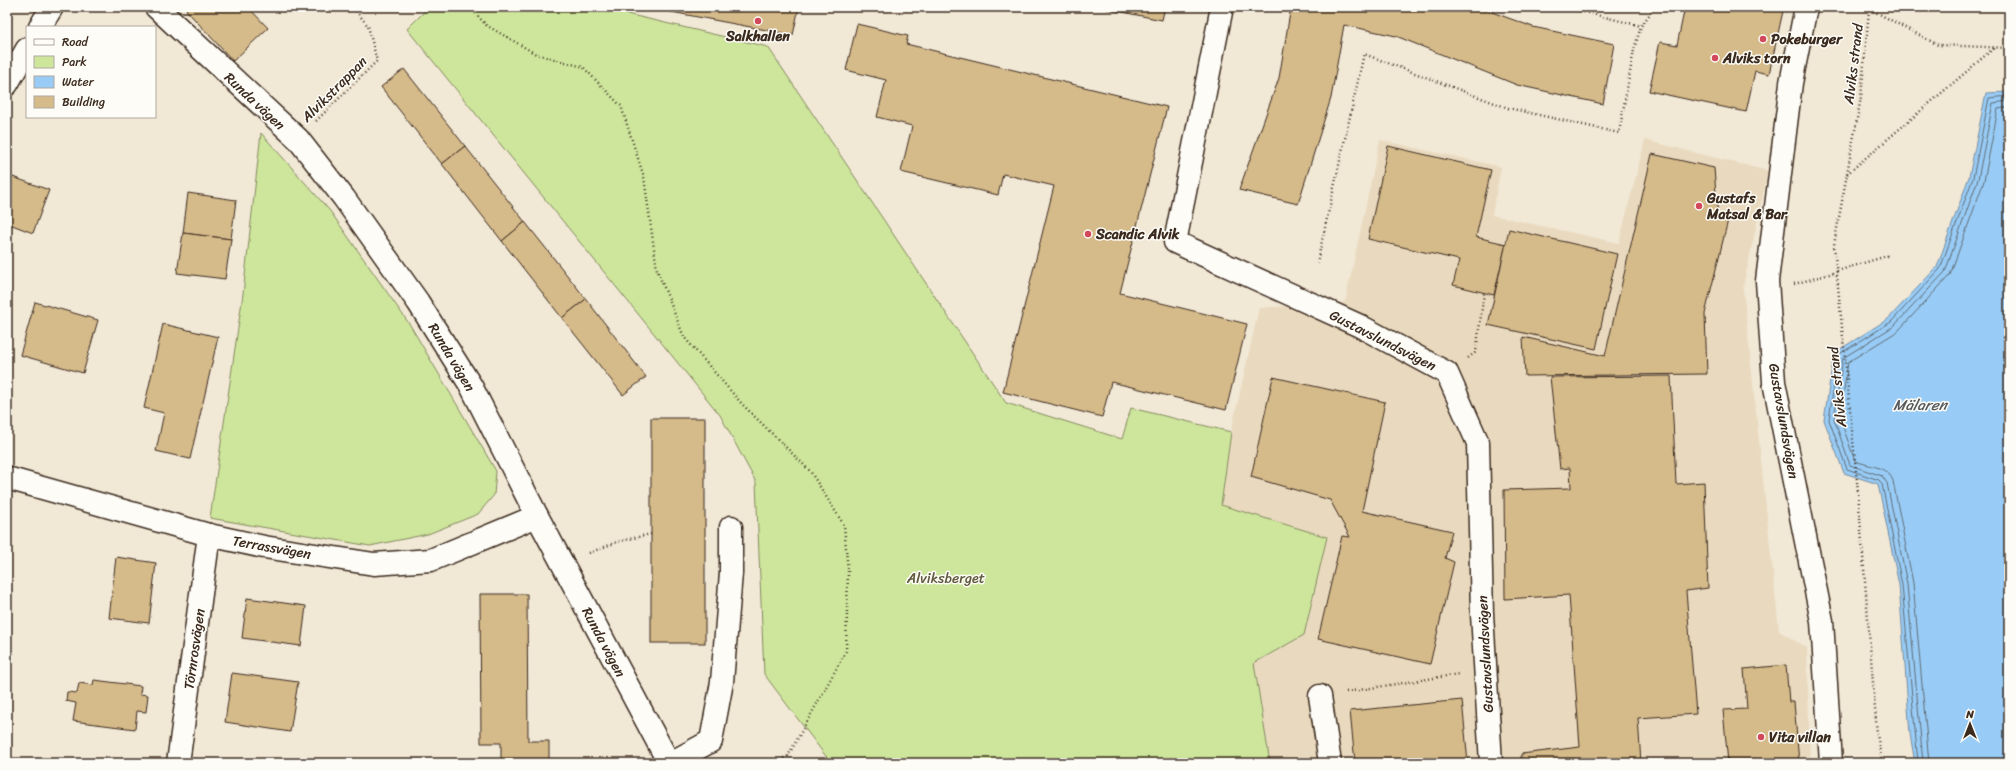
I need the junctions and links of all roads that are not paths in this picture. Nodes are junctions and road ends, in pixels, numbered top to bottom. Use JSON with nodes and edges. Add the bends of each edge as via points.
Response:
{"nodes":[{"id":1,"x":52,"y":7,"type":"edge"},
{"id":2,"x":156,"y":7,"type":"edge"},
{"id":3,"x":1222,"y":7,"type":"edge"},
{"id":4,"x":1806,"y":7,"type":"edge"},
{"id":5,"x":41,"y":26,"type":"edge"},
{"id":6,"x":26,"y":52,"type":"edge"},
{"id":7,"x":7,"y":84,"type":"edge"},
{"id":8,"x":7,"y":478,"type":"edge"},
{"id":9,"x":536,"y":516,"type":"junction"},
{"id":10,"x":730,"y":527,"type":"dead end"},
{"id":11,"x":209,"y":535,"type":"junction"},
{"id":12,"x":1320,"y":696,"type":"road end"},
{"id":13,"x":178,"y":763,"type":"edge"},
{"id":14,"x":670,"y":763,"type":"edge"},
{"id":15,"x":1330,"y":763,"type":"edge"},
{"id":16,"x":1492,"y":763,"type":"edge"},
{"id":17,"x":1831,"y":763,"type":"edge"}],
"edges":[{"from":1,"to":5,"type":"street"},
{"from":2,"to":9,"type":"street","name":"Runda vägen","via":[[298,139],[344,198],[418,302],[471,386]]},
{"from":3,"to":16,"type":"street","name":"Gustavslundsvägen","via":[[1175,242],[1360,326],[1447,373],[1478,443],[1482,614]]},
{"from":4,"to":17,"type":"street","name":"Gustavslundsvägen","via":[[1792,83],[1767,281],[1774,382],[1822,622]]},
{"from":6,"to":7,"type":"street"},
{"from":8,"to":11,"type":"street","name":"Terrassvägen"},
{"from":9,"to":11,"type":"street","name":"Terrassvägen","via":[[431,560],[374,564],[264,547]]},
{"from":9,"to":14,"type":"street","name":"Runda vägen"},
{"from":10,"to":14,"type":"street","via":[[731,573],[722,682],[711,741]]},
{"from":11,"to":13,"type":"street","name":"Törnrosvägen"},
{"from":12,"to":15,"type":"street"}]}
